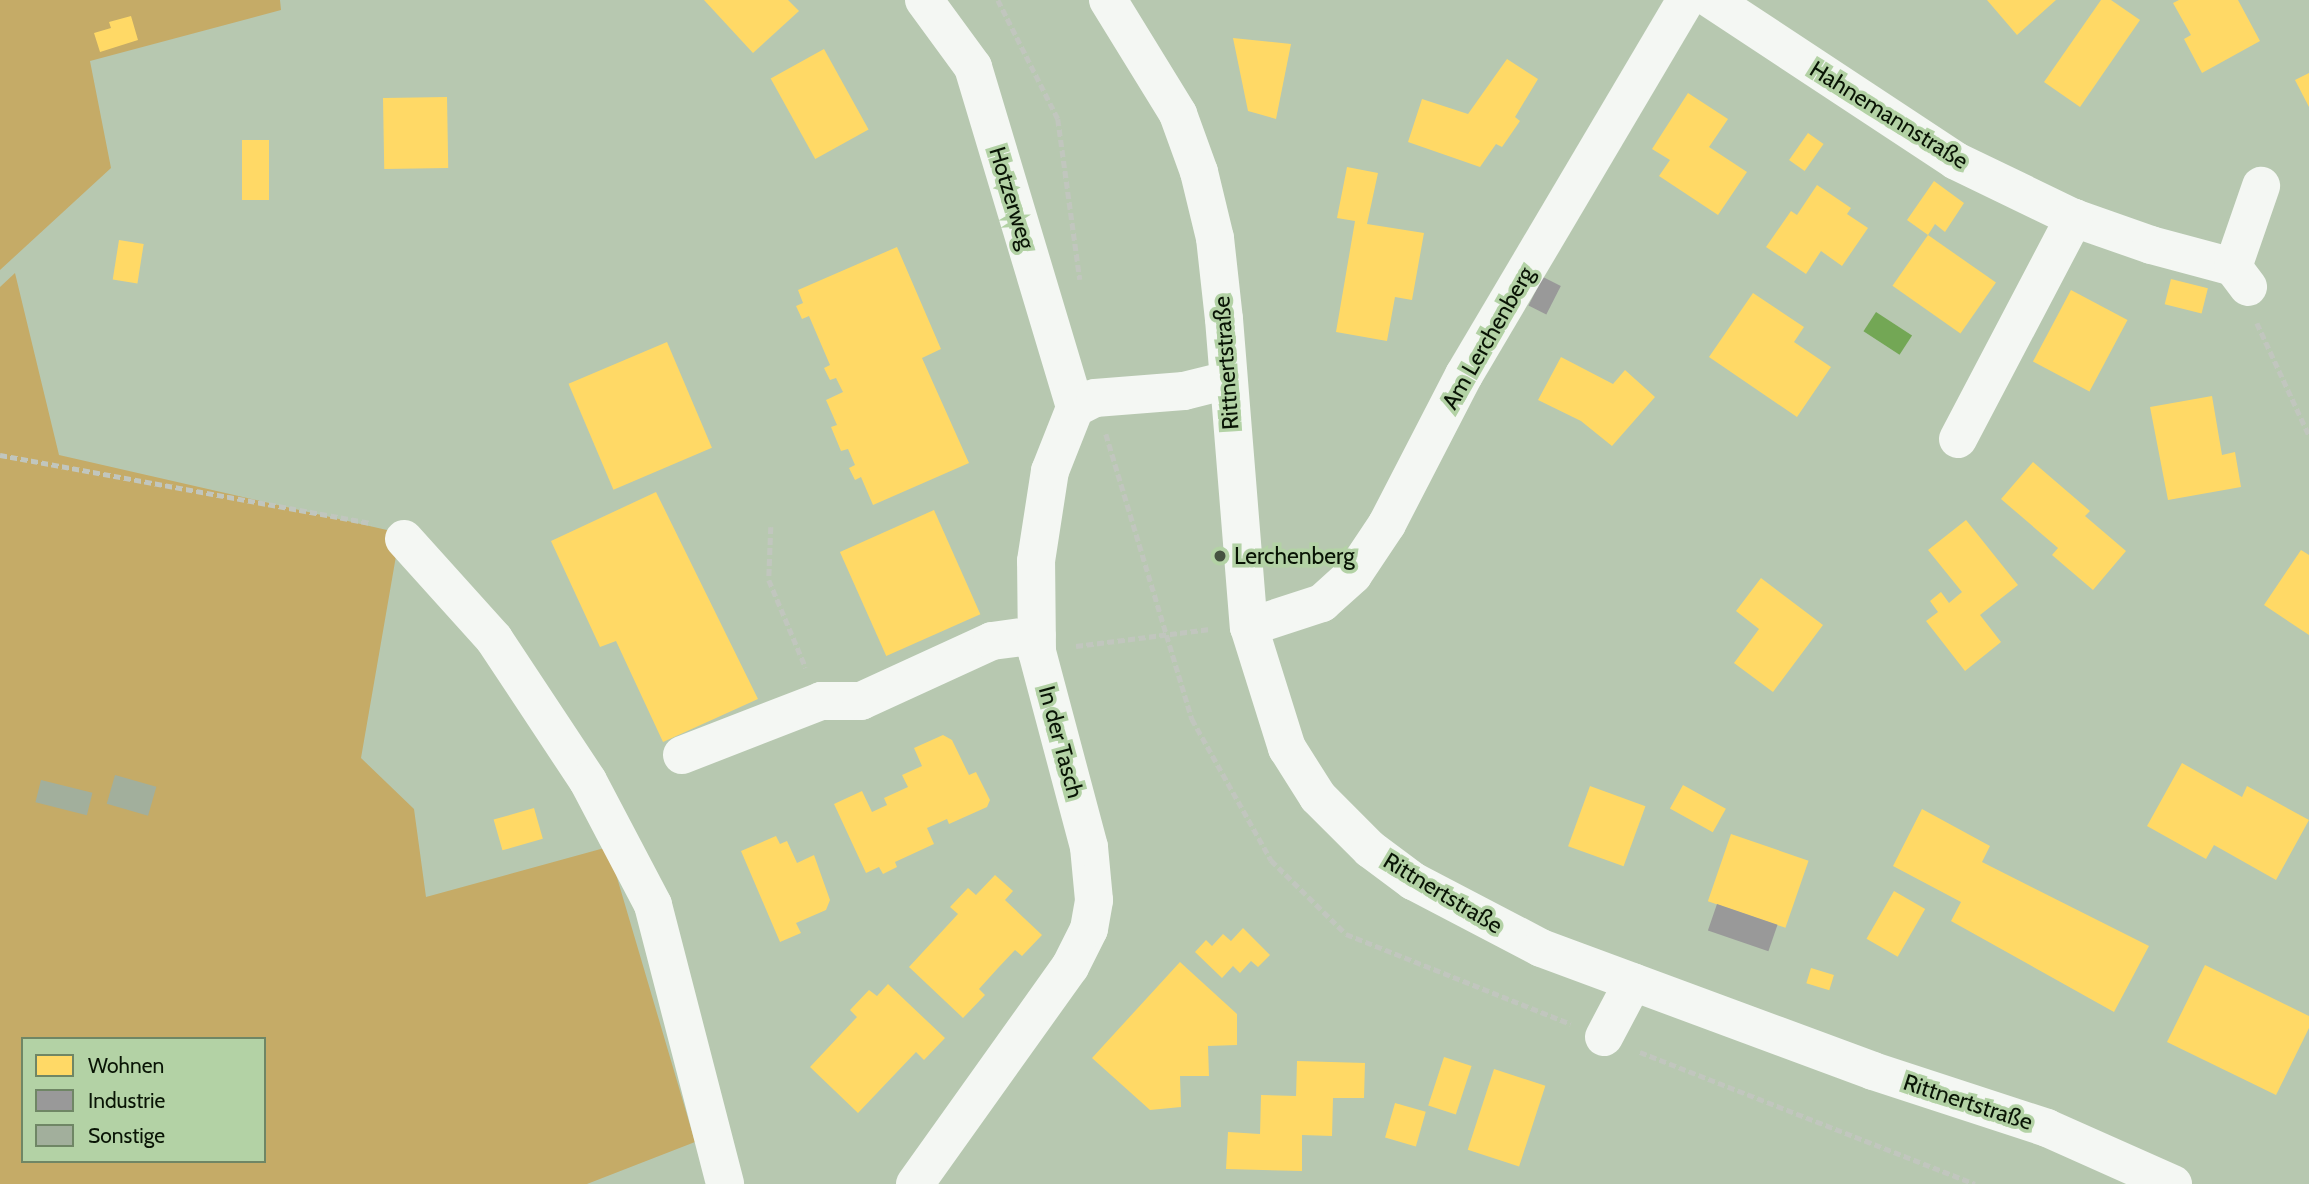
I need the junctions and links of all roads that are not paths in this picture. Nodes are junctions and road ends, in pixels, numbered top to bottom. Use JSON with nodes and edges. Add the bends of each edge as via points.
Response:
{"nodes":[{"id":1,"x":924,"y":0,"type":"edge"},
{"id":2,"x":1108,"y":0,"type":"edge"},
{"id":3,"x":1686,"y":0,"type":"edge"},
{"id":4,"x":1712,"y":0,"type":"edge"},
{"id":5,"x":2261,"y":186,"type":"dead end"},
{"id":6,"x":2074,"y":218,"type":"junction"},
{"id":7,"x":1228,"y":380,"type":"junction"},
{"id":8,"x":1085,"y":403,"type":"junction"},
{"id":9,"x":1958,"y":439,"type":"dead end"},
{"id":10,"x":404,"y":539,"type":"road end"},
{"id":11,"x":1249,"y":627,"type":"junction"},
{"id":12,"x":1037,"y":643,"type":"junction"},
{"id":13,"x":682,"y":755,"type":"dead end"},
{"id":14,"x":1633,"y":982,"type":"junction"},
{"id":15,"x":1604,"y":1037,"type":"dead end"},
{"id":16,"x":932,"y":1178,"type":"edge"},
{"id":17,"x":725,"y":1184,"type":"edge"},
{"id":18,"x":2173,"y":1184,"type":"edge"}],
"edges":[{"from":1,"to":8,"type":"street","name":"Hotzerweg","via":[[973,67]]},
{"from":2,"to":7,"type":"street","name":"Rittnertstraße","via":[[1178,114],[1199,172],[1215,238]]},
{"from":3,"to":11,"type":"street","name":"Am Lerchenberg","via":[[1464,375],[1387,524],[1353,575],[1322,603]]},
{"from":4,"to":6,"type":"street","name":"Hahnemannstraße","via":[[1956,161]]},
{"from":5,"to":6,"type":"street","name":"Hahnemannstraße","via":[[2245,291],[2151,246]]},
{"from":6,"to":9,"type":"street"},
{"from":7,"to":8,"type":"street","via":[[1184,391]]},
{"from":7,"to":11,"type":"street","name":"Rittnertstraße"},
{"from":8,"to":12,"type":"street","name":"In der Tasch","via":[[1049,471],[1036,561]]},
{"from":10,"to":17,"type":"street","via":[[494,639],[588,781],[653,905]]},
{"from":11,"to":14,"type":"street","name":"Rittnertstraße","via":[[1287,748],[1318,797],[1370,849],[1413,881],[1476,917]]},
{"from":12,"to":13,"type":"street","via":[[992,641],[861,701],[821,701]]},
{"from":12,"to":16,"type":"street","name":"In der Tasch","via":[[1089,847],[1094,900],[1089,929],[1070,967]]},
{"from":14,"to":15,"type":"street"},
{"from":14,"to":18,"type":"street","name":"Rittnertstraße","via":[[1873,1071],[2047,1128]]}]}
